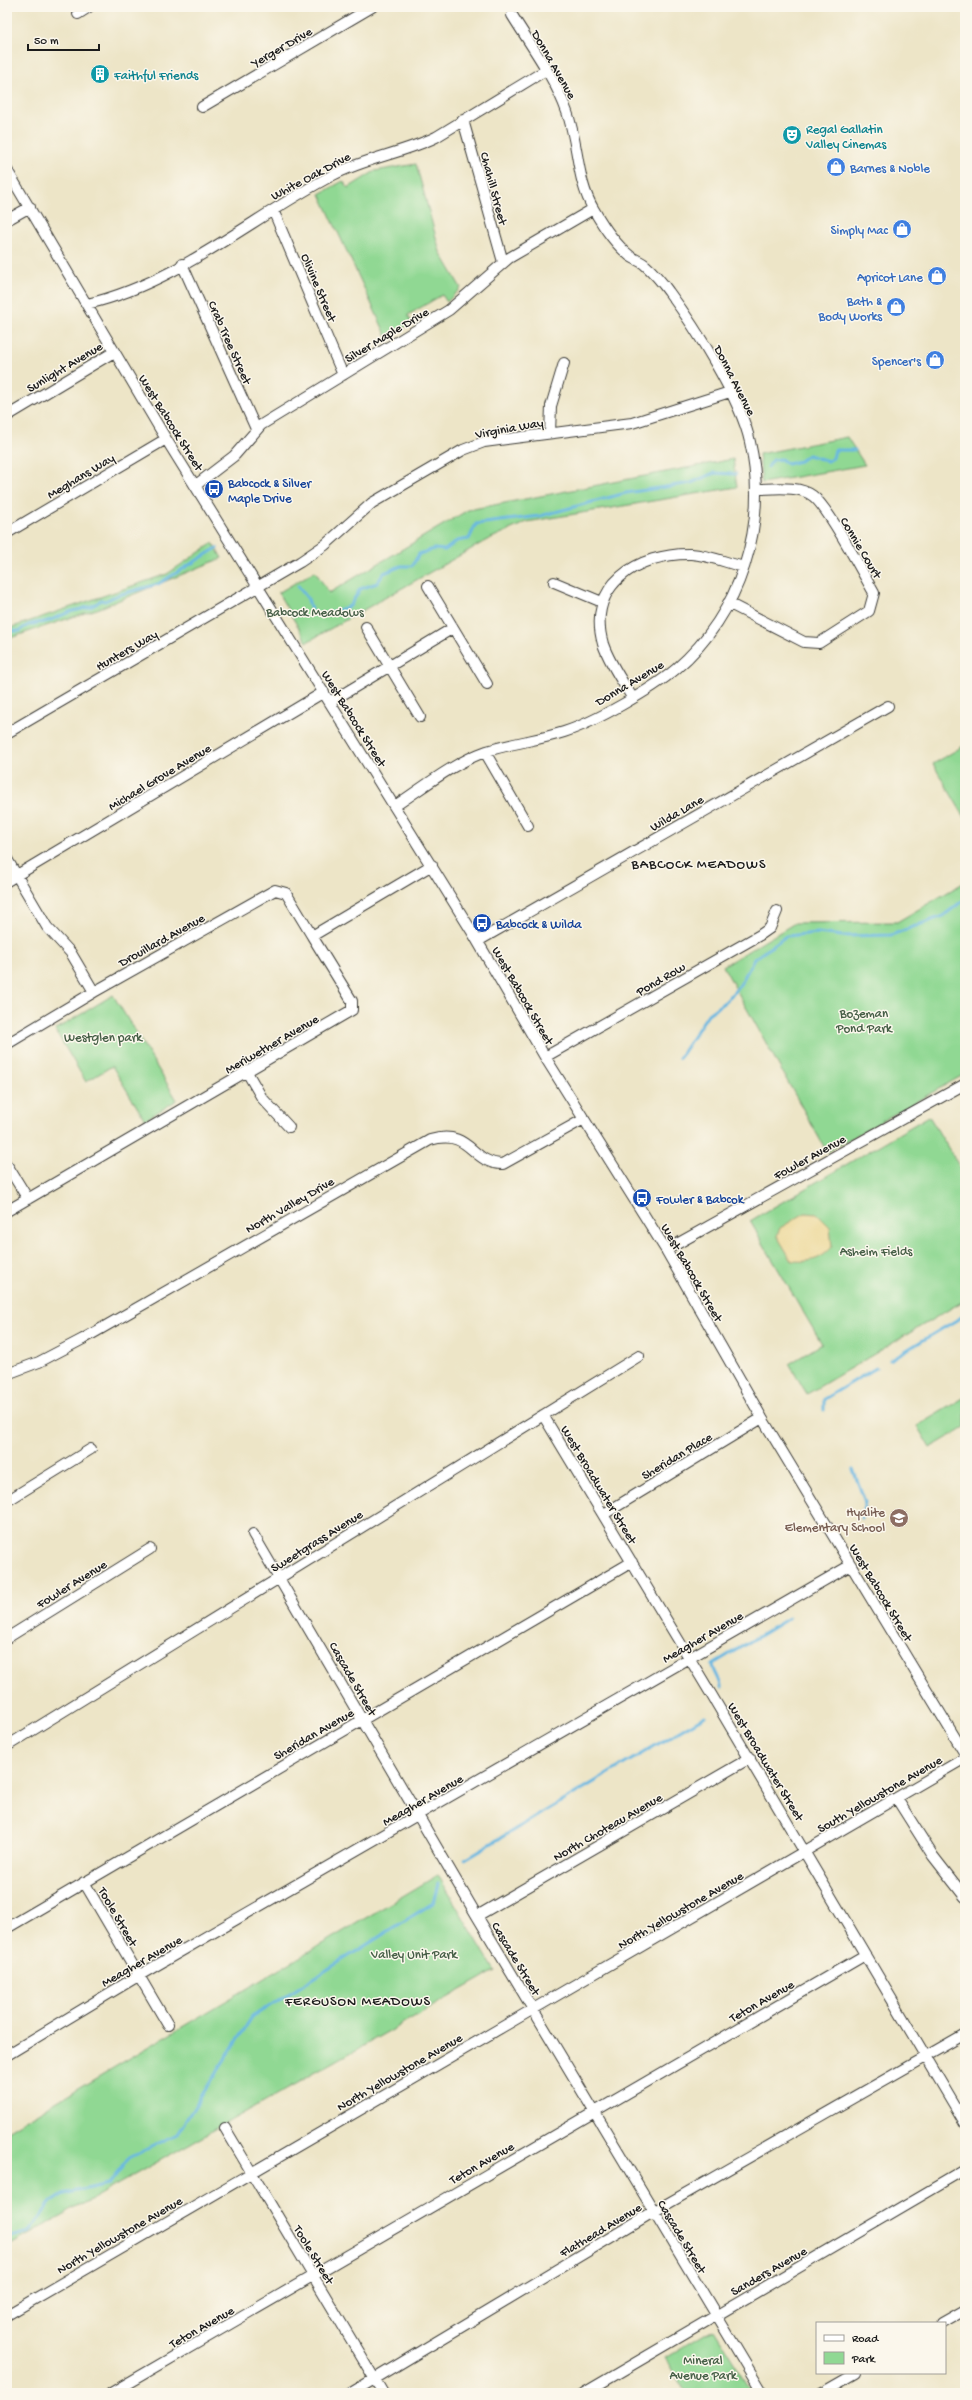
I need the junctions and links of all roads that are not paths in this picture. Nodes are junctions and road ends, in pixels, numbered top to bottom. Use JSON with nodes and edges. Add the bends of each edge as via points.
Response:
{"nodes":[{"id":1,"x":89,"y":7,"type":"edge"},
{"id":2,"x":372,"y":7,"type":"edge"},
{"id":3,"x":78,"y":14,"type":"dead end"},
{"id":4,"x":512,"y":15,"type":"dead end"},
{"id":5,"x":546,"y":70,"type":"junction"},
{"id":6,"x":202,"y":107,"type":"dead end"},
{"id":7,"x":463,"y":120,"type":"junction"},
{"id":8,"x":7,"y":170,"type":"edge"},
{"id":9,"x":30,"y":207,"type":"junction"},
{"id":10,"x":593,"y":209,"type":"junction"},
{"id":11,"x":273,"y":210,"type":"junction"},
{"id":12,"x":7,"y":220,"type":"edge"},
{"id":13,"x":503,"y":262,"type":"junction"},
{"id":14,"x":182,"y":264,"type":"junction"},
{"id":15,"x":87,"y":304,"type":"junction"},
{"id":16,"x":114,"y":352,"type":"junction"},
{"id":17,"x":564,"y":364,"type":"dead end"},
{"id":18,"x":343,"y":375,"type":"junction"},
{"id":19,"x":730,"y":392,"type":"junction"},
{"id":20,"x":7,"y":416,"type":"edge"},
{"id":21,"x":256,"y":429,"type":"junction"},
{"id":22,"x":550,"y":433,"type":"junction"},
{"id":23,"x":166,"y":439,"type":"junction"},
{"id":24,"x":196,"y":485,"type":"junction"},
{"id":25,"x":756,"y":489,"type":"junction"},
{"id":26,"x":7,"y":533,"type":"edge"},
{"id":27,"x":744,"y":567,"type":"junction"},
{"id":28,"x":554,"y":582,"type":"dead end"},
{"id":29,"x":428,"y":586,"type":"dead end"},
{"id":30,"x":258,"y":587,"type":"junction"},
{"id":31,"x":602,"y":602,"type":"junction"},
{"id":32,"x":728,"y":603,"type":"junction"},
{"id":33,"x":366,"y":627,"type":"dead end"},
{"id":34,"x":453,"y":628,"type":"junction"},
{"id":35,"x":390,"y":666,"type":"junction"},
{"id":36,"x":487,"y":684,"type":"dead end"},
{"id":37,"x":324,"y":692,"type":"junction"},
{"id":38,"x":632,"y":697,"type":"junction"},
{"id":39,"x":330,"y":702,"type":"junction"},
{"id":40,"x":888,"y":706,"type":"dead end"},
{"id":41,"x":420,"y":717,"type":"dead end"},
{"id":42,"x":7,"y":733,"type":"edge"},
{"id":43,"x":485,"y":752,"type":"junction"},
{"id":44,"x":395,"y":806,"type":"junction"},
{"id":45,"x":528,"y":826,"type":"dead end"},
{"id":46,"x":7,"y":859,"type":"edge"},
{"id":47,"x":432,"y":866,"type":"junction"},
{"id":48,"x":17,"y":876,"type":"junction"},
{"id":49,"x":7,"y":881,"type":"edge"},
{"id":50,"x":777,"y":911,"type":"dead end"},
{"id":51,"x":312,"y":936,"type":"junction"},
{"id":52,"x":478,"y":941,"type":"junction"},
{"id":53,"x":94,"y":992,"type":"junction"},
{"id":54,"x":7,"y":1044,"type":"edge"},
{"id":55,"x":545,"y":1057,"type":"junction"},
{"id":56,"x":247,"y":1072,"type":"junction"},
{"id":57,"x":965,"y":1084,"type":"edge"},
{"id":58,"x":584,"y":1119,"type":"junction"},
{"id":59,"x":290,"y":1127,"type":"dead end"},
{"id":60,"x":7,"y":1165,"type":"edge"},
{"id":61,"x":28,"y":1199,"type":"junction"},
{"id":62,"x":7,"y":1211,"type":"edge"},
{"id":63,"x":666,"y":1250,"type":"junction"},
{"id":64,"x":639,"y":1356,"type":"dead end"},
{"id":65,"x":7,"y":1374,"type":"edge"},
{"id":66,"x":543,"y":1415,"type":"junction"},
{"id":67,"x":762,"y":1418,"type":"junction"},
{"id":68,"x":91,"y":1449,"type":"dead end"},
{"id":69,"x":7,"y":1501,"type":"edge"},
{"id":70,"x":604,"y":1514,"type":"junction"},
{"id":71,"x":254,"y":1534,"type":"dead end"},
{"id":72,"x":150,"y":1549,"type":"dead end"},
{"id":73,"x":632,"y":1562,"type":"junction"},
{"id":74,"x":851,"y":1565,"type":"junction"},
{"id":75,"x":280,"y":1577,"type":"junction"},
{"id":76,"x":7,"y":1638,"type":"edge"},
{"id":77,"x":690,"y":1658,"type":"junction"},
{"id":78,"x":363,"y":1718,"type":"junction"},
{"id":79,"x":7,"y":1746,"type":"edge"},
{"id":80,"x":965,"y":1754,"type":"edge"},
{"id":81,"x":750,"y":1758,"type":"junction"},
{"id":82,"x":965,"y":1758,"type":"edge"},
{"id":83,"x":897,"y":1799,"type":"junction"},
{"id":84,"x":418,"y":1816,"type":"junction"},
{"id":85,"x":805,"y":1851,"type":"junction"},
{"id":86,"x":84,"y":1882,"type":"junction"},
{"id":87,"x":965,"y":1897,"type":"edge"},
{"id":88,"x":477,"y":1916,"type":"junction"},
{"id":89,"x":7,"y":1928,"type":"edge"},
{"id":90,"x":865,"y":1955,"type":"junction"},
{"id":91,"x":138,"y":1976,"type":"junction"},
{"id":92,"x":532,"y":2009,"type":"junction"},
{"id":93,"x":168,"y":2025,"type":"dead end"},
{"id":94,"x":965,"y":2034,"type":"edge"},
{"id":95,"x":7,"y":2055,"type":"edge"},
{"id":96,"x":926,"y":2055,"type":"junction"},
{"id":97,"x":594,"y":2111,"type":"junction"},
{"id":98,"x":965,"y":2123,"type":"edge"},
{"id":99,"x":225,"y":2128,"type":"dead end"},
{"id":100,"x":965,"y":2170,"type":"edge"},
{"id":101,"x":251,"y":2172,"type":"junction"},
{"id":102,"x":653,"y":2212,"type":"junction"},
{"id":103,"x":313,"y":2275,"type":"junction"},
{"id":104,"x":965,"y":2310,"type":"edge"},
{"id":105,"x":7,"y":2315,"type":"edge"},
{"id":106,"x":716,"y":2316,"type":"junction"},
{"id":107,"x":944,"y":2322,"type":"edge"},
{"id":108,"x":854,"y":2374,"type":"edge"},
{"id":109,"x":375,"y":2379,"type":"junction"},
{"id":110,"x":111,"y":2393,"type":"edge"},
{"id":111,"x":351,"y":2393,"type":"edge"},
{"id":112,"x":383,"y":2393,"type":"edge"},
{"id":113,"x":584,"y":2393,"type":"edge"},
{"id":114,"x":763,"y":2393,"type":"edge"},
{"id":115,"x":821,"y":2393,"type":"edge"}],
"edges":[{"from":1,"to":3,"type":"street"},
{"from":2,"to":6,"type":"street","name":"Yerger Drive"},
{"from":4,"to":5,"type":"street","name":"Donna Avenue"},
{"from":5,"to":7,"type":"street","name":"White Oak Drive"},
{"from":5,"to":10,"type":"street","name":"Donna Avenue","via":[[566,110],[582,181]]},
{"from":7,"to":11,"type":"street","name":"White Oak Drive","via":[[418,146],[352,166]]},
{"from":7,"to":13,"type":"street","name":"Chahill Street"},
{"from":8,"to":9,"type":"street","name":"West Babcock Street"},
{"from":9,"to":12,"type":"street"},
{"from":9,"to":15,"type":"street","name":"West Babcock Street"},
{"from":10,"to":13,"type":"street","name":"Silver Maple Drive"},
{"from":10,"to":19,"type":"street","name":"Donna Avenue","via":[[621,247],[631,257],[644,264],[669,292]]},
{"from":11,"to":14,"type":"street","name":"White Oak Drive"},
{"from":11,"to":18,"type":"street","name":"Olivine Street"},
{"from":13,"to":18,"type":"street","name":"Silver Maple Drive","via":[[449,310]]},
{"from":14,"to":15,"type":"street","name":"White Oak Drive","via":[[132,289]]},
{"from":14,"to":21,"type":"street","name":"Crab Tree Street"},
{"from":15,"to":16,"type":"street","name":"West Babcock Street"},
{"from":16,"to":20,"type":"street","name":"Sunlight Avenue"},
{"from":16,"to":23,"type":"street","name":"West Babcock Street"},
{"from":17,"to":22,"type":"street","via":[[551,406]]},
{"from":18,"to":21,"type":"street","name":"Silver Maple Drive"},
{"from":19,"to":22,"type":"street","name":"Virginia Way","via":[[632,423]]},
{"from":19,"to":25,"type":"street","name":"Donna Avenue","via":[[750,441]]},
{"from":21,"to":24,"type":"street","name":"Silver Maple Drive","via":[[234,456]]},
{"from":22,"to":30,"type":"street","name":"Virginia Way","via":[[484,442],[463,450],[372,503],[325,545]]},
{"from":23,"to":24,"type":"street","name":"West Babcock Street"},
{"from":23,"to":26,"type":"street","name":"Meghans Way"},
{"from":24,"to":30,"type":"street","name":"West Babcock Street"},
{"from":25,"to":27,"type":"street","name":"Donna Avenue","via":[[754,535]]},
{"from":25,"to":32,"type":"street","name":"Connie Court","via":[[799,490],[813,496],[828,515],[874,593],[869,611],[819,643],[804,642]]},
{"from":27,"to":31,"type":"street","via":[[691,554],[648,560],[619,576]]},
{"from":27,"to":32,"type":"street","name":"Donna Avenue","via":[[736,592]]},
{"from":28,"to":31,"type":"street"},
{"from":29,"to":34,"type":"street"},
{"from":30,"to":37,"type":"street","name":"West Babcock Street"},
{"from":30,"to":42,"type":"street","name":"Hunters Way"},
{"from":31,"to":38,"type":"street","via":[[600,627],[603,645]]},
{"from":32,"to":38,"type":"street","name":"Donna Avenue","via":[[701,644],[675,669]]},
{"from":33,"to":35,"type":"street"},
{"from":34,"to":35,"type":"street"},
{"from":34,"to":36,"type":"street"},
{"from":35,"to":39,"type":"street"},
{"from":35,"to":41,"type":"street"},
{"from":37,"to":39,"type":"street","name":"West Babcock Street"},
{"from":37,"to":48,"type":"street","name":"Michael Grove Avenue"},
{"from":38,"to":43,"type":"street","name":"Donna Avenue","via":[[567,731]]},
{"from":39,"to":44,"type":"street","name":"West Babcock Street"},
{"from":40,"to":52,"type":"street","name":"Wilda Lane"},
{"from":43,"to":44,"type":"street","name":"Donna Avenue","via":[[460,764]]},
{"from":43,"to":45,"type":"street"},
{"from":44,"to":47,"type":"street","name":"West Babcock Street"},
{"from":46,"to":48,"type":"street"},
{"from":47,"to":51,"type":"street"},
{"from":47,"to":52,"type":"street","name":"West Babcock Street"},
{"from":48,"to":49,"type":"street","name":"Michael Grove Avenue"},
{"from":48,"to":53,"type":"street","via":[[47,927],[71,953]]},
{"from":50,"to":55,"type":"street","name":"Pond Row","via":[[770,928],[760,935]]},
{"from":51,"to":53,"type":"street","name":"Drouillard Avenue","via":[[286,893],[275,890]]},
{"from":51,"to":56,"type":"street","name":"Meriwether Avenue","via":[[352,1001],[352,1010]]},
{"from":52,"to":55,"type":"street","name":"West Babcock Street"},
{"from":53,"to":54,"type":"street","name":"Drouillard Avenue"},
{"from":55,"to":58,"type":"street","name":"West Babcock Street"},
{"from":56,"to":59,"type":"street","via":[[262,1098]]},
{"from":56,"to":61,"type":"street","name":"Meriwether Avenue"},
{"from":57,"to":63,"type":"street","name":"Fowler Avenue"},
{"from":58,"to":63,"type":"street","name":"West Babcock Street"},
{"from":58,"to":65,"type":"street","name":"North Valley Drive","via":[[503,1164],[497,1164],[481,1156],[460,1139],[443,1136],[430,1140],[83,1339],[39,1362]]},
{"from":60,"to":61,"type":"street"},
{"from":61,"to":62,"type":"street","name":"Meriwether Avenue"},
{"from":63,"to":67,"type":"street","name":"West Babcock Street"},
{"from":64,"to":66,"type":"street","name":"Sweetgrass Avenue"},
{"from":66,"to":70,"type":"street","name":"West Broadwater Street"},
{"from":66,"to":75,"type":"street","name":"Sweetgrass Avenue"},
{"from":67,"to":70,"type":"street","name":"Sheridan Place"},
{"from":67,"to":74,"type":"street","name":"West Babcock Street"},
{"from":68,"to":69,"type":"street"},
{"from":70,"to":73,"type":"street","name":"West Broadwater Street"},
{"from":71,"to":75,"type":"street","name":"Cascade Street"},
{"from":72,"to":76,"type":"street","name":"Fowler Avenue"},
{"from":73,"to":77,"type":"street","name":"West Broadwater Street"},
{"from":73,"to":78,"type":"street","name":"Sheridan Avenue"},
{"from":74,"to":77,"type":"street","name":"Meagher Avenue"},
{"from":74,"to":80,"type":"street","name":"West Babcock Street"},
{"from":75,"to":78,"type":"street","name":"Cascade Street"},
{"from":75,"to":79,"type":"street","name":"Sweetgrass Avenue"},
{"from":77,"to":81,"type":"street","name":"West Broadwater Street"},
{"from":77,"to":84,"type":"street","name":"Meagher Avenue"},
{"from":78,"to":84,"type":"street","name":"Cascade Street"},
{"from":78,"to":86,"type":"street","name":"Sheridan Avenue"},
{"from":81,"to":85,"type":"street","name":"West Broadwater Street"},
{"from":81,"to":88,"type":"street","name":"North Choteau Avenue"},
{"from":82,"to":83,"type":"street","name":"South Yellowstone Avenue"},
{"from":83,"to":85,"type":"street","name":"South Yellowstone Avenue"},
{"from":83,"to":87,"type":"street","via":[[933,1856]]},
{"from":84,"to":88,"type":"street","name":"Cascade Street"},
{"from":84,"to":91,"type":"street","name":"Meagher Avenue"},
{"from":85,"to":90,"type":"street","name":"West Broadwater Street"},
{"from":85,"to":92,"type":"street","name":"North Yellowstone Avenue"},
{"from":86,"to":89,"type":"street","name":"Sheridan Avenue"},
{"from":86,"to":91,"type":"street","name":"Toole Street"},
{"from":88,"to":92,"type":"street","name":"Cascade Street"},
{"from":90,"to":96,"type":"street","name":"West Broadwater Street"},
{"from":90,"to":97,"type":"street","name":"Teton Avenue"},
{"from":91,"to":93,"type":"street","name":"Toole Street"},
{"from":91,"to":95,"type":"street","name":"Meagher Avenue"},
{"from":92,"to":97,"type":"street","name":"Cascade Street"},
{"from":92,"to":101,"type":"street","name":"North Yellowstone Avenue"},
{"from":94,"to":96,"type":"street","name":"Flathead Avenue"},
{"from":96,"to":98,"type":"street","name":"West Broadwater Street"},
{"from":96,"to":102,"type":"street","name":"Flathead Avenue"},
{"from":97,"to":102,"type":"street","name":"Cascade Street"},
{"from":97,"to":103,"type":"street","name":"Teton Avenue"},
{"from":99,"to":101,"type":"street","name":"Toole Street"},
{"from":100,"to":106,"type":"street","name":"Sanders Avenue"},
{"from":101,"to":103,"type":"street","name":"Toole Street"},
{"from":101,"to":105,"type":"street","name":"North Yellowstone Avenue"},
{"from":102,"to":106,"type":"street","name":"Cascade Street"},
{"from":102,"to":109,"type":"street","name":"Flathead Avenue"},
{"from":103,"to":109,"type":"street","name":"Toole Street"},
{"from":103,"to":110,"type":"street","name":"Teton Avenue"},
{"from":104,"to":107,"type":"street"},
{"from":106,"to":113,"type":"street","name":"Sanders Avenue"},
{"from":106,"to":114,"type":"street","name":"Cascade Street"},
{"from":108,"to":115,"type":"street"},
{"from":109,"to":111,"type":"street","name":"Flathead Avenue"},
{"from":109,"to":112,"type":"street","name":"Toole Street"}]}
